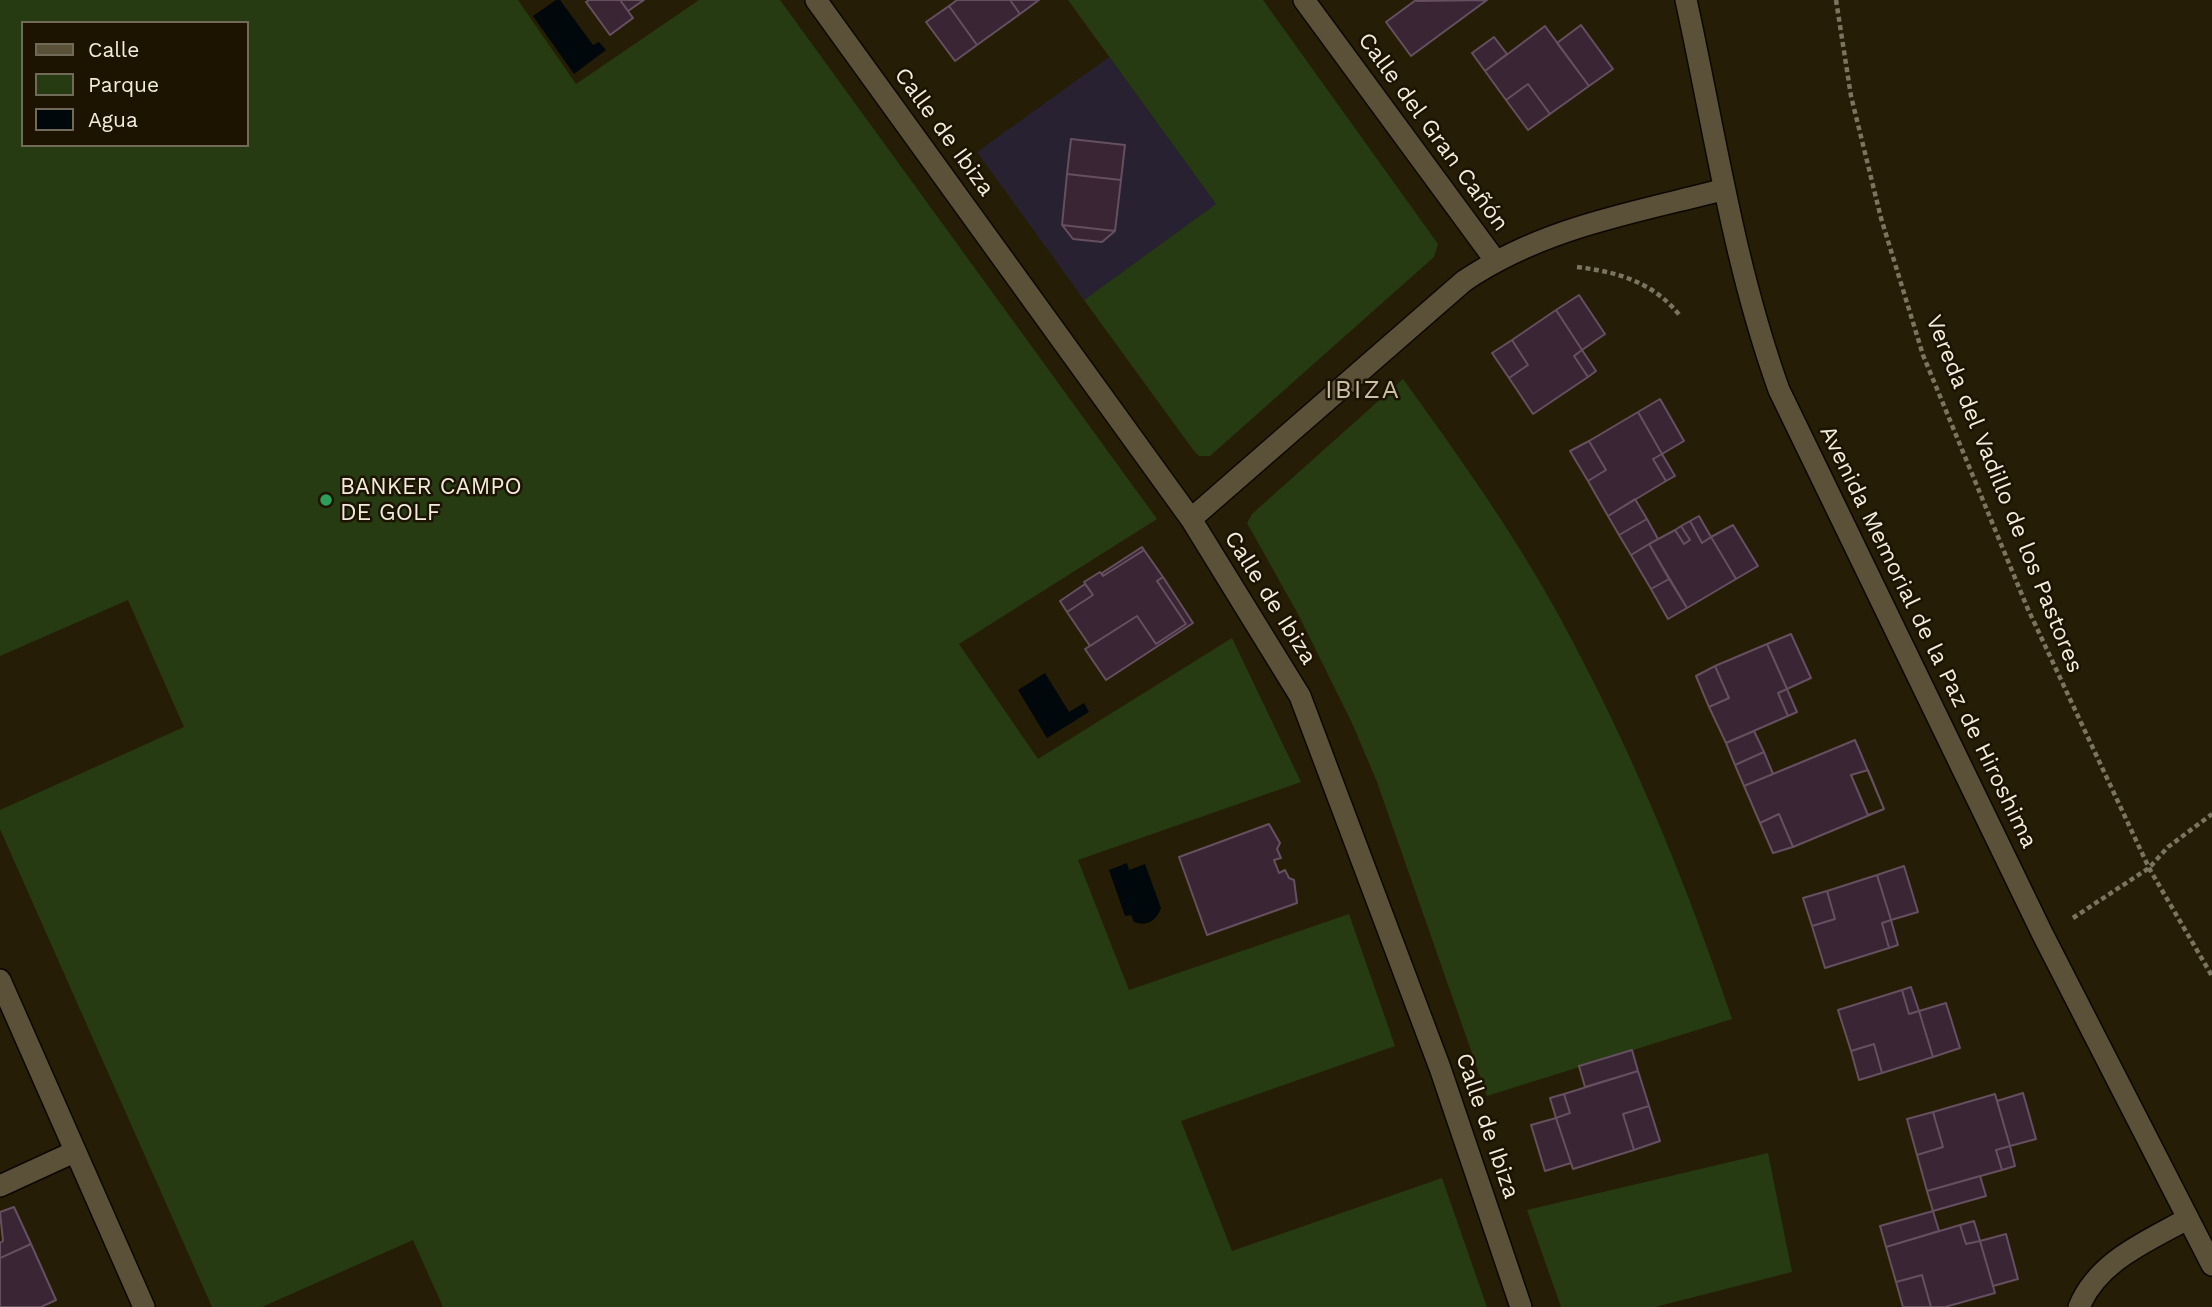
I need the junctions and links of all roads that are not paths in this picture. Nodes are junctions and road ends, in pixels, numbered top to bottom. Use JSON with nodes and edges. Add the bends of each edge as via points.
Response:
{"nodes":[{"id":1,"x":816,"y":0,"type":"edge"},
{"id":2,"x":1304,"y":0,"type":"edge"},
{"id":3,"x":1686,"y":0,"type":"edge"},
{"id":4,"x":1722,"y":190,"type":"junction"},
{"id":5,"x":1495,"y":260,"type":"junction"},
{"id":6,"x":1191,"y":519,"type":"junction"},
{"id":7,"x":0,"y":980,"type":"edge"},
{"id":8,"x":74,"y":1152,"type":"junction"},
{"id":9,"x":0,"y":1186,"type":"edge"},
{"id":10,"x":2187,"y":1219,"type":"junction"},
{"id":11,"x":2212,"y":1265,"type":"edge"},
{"id":12,"x":144,"y":1307,"type":"edge"},
{"id":13,"x":1521,"y":1307,"type":"edge"},
{"id":14,"x":2079,"y":1307,"type":"edge"}],
"edges":[{"from":1,"to":6,"type":"street","name":"Calle de Ibiza"},
{"from":2,"to":5,"type":"street","name":"Calle del Gran Cañón"},
{"from":3,"to":4,"type":"street","name":"Avenida Memorial de la Paz de Hiroshima"},
{"from":4,"to":5,"type":"street","via":[[1567,230]]},
{"from":4,"to":10,"type":"street","name":"Avenida Memorial de la Paz de Hiroshima","via":[[1757,329],[1779,390],[2043,935]]},
{"from":5,"to":6,"type":"street","via":[[1464,281]]},
{"from":6,"to":13,"type":"street","name":"Calle de Ibiza","via":[[1300,696],[1440,1068]]},
{"from":7,"to":8,"type":"street"},
{"from":8,"to":9,"type":"street"},
{"from":8,"to":12,"type":"street"},
{"from":10,"to":11,"type":"street","name":"Avenida Memorial de la Paz de Hiroshima"},
{"from":10,"to":14,"type":"street","via":[[2113,1261]]}]}
